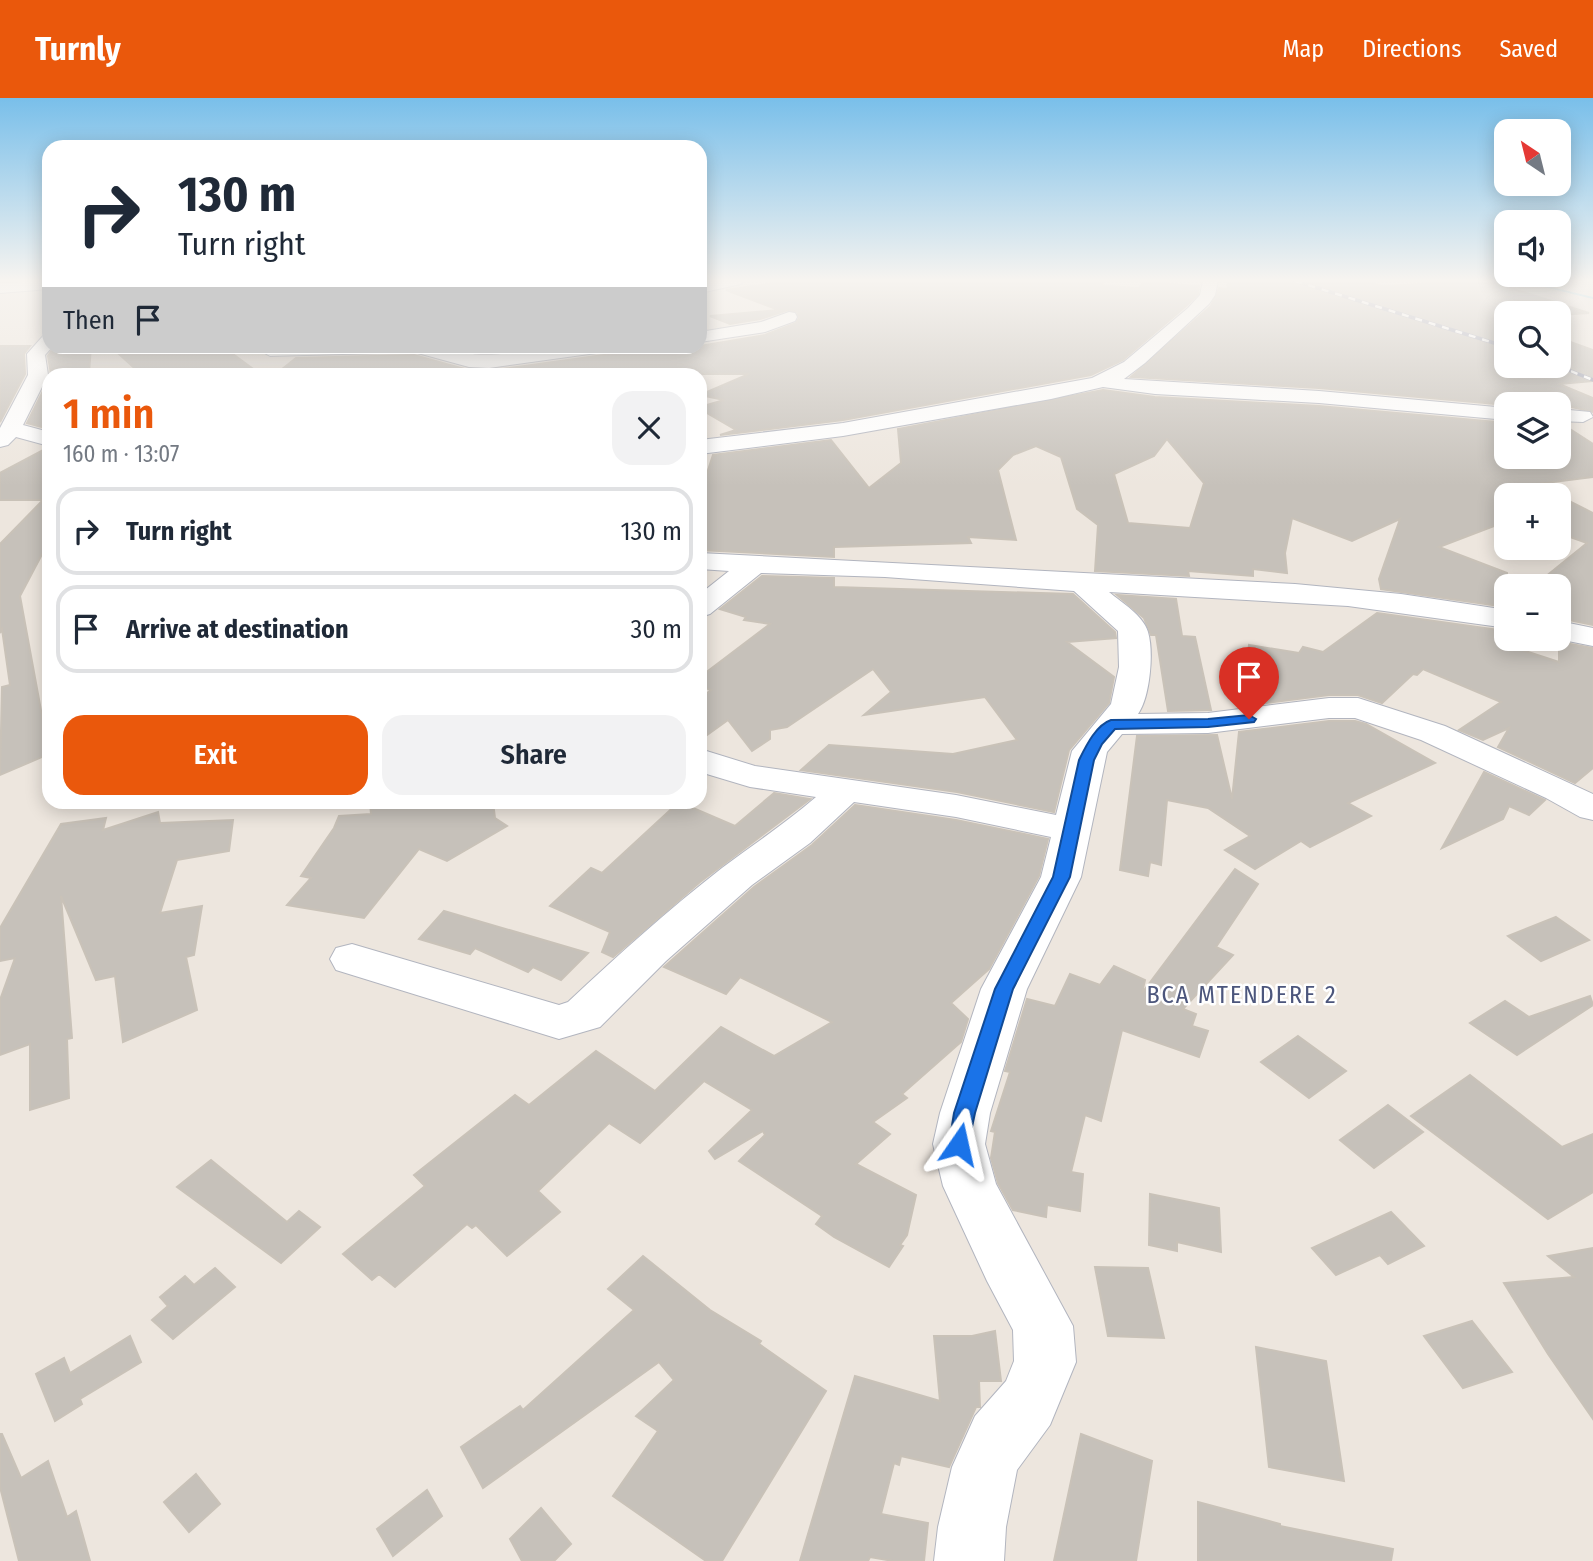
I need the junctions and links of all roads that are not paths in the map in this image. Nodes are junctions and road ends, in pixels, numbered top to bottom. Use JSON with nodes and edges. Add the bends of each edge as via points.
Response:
{"nodes":[{"id":1,"x":40,"y":349,"type":"edge"},
{"id":2,"x":1149,"y":349,"type":"edge"},
{"id":3,"x":440,"y":354,"type":"edge"},
{"id":4,"x":560,"y":354,"type":"edge"},
{"id":5,"x":472,"y":368,"type":"edge"},
{"id":6,"x":1100,"y":382,"type":"junction"},
{"id":7,"x":1494,"y":414,"type":"edge"},
{"id":8,"x":1571,"y":416,"type":"edge"},
{"id":9,"x":1583,"y":416,"type":"dead end"},
{"id":10,"x":6,"y":435,"type":"edge"},
{"id":11,"x":42,"y":438,"type":"edge"},
{"id":12,"x":707,"y":446,"type":"edge"},
{"id":13,"x":707,"y":561,"type":"edge"},
{"id":14,"x":755,"y":564,"type":"junction"},
{"id":15,"x":1082,"y":583,"type":"junction"},
{"id":16,"x":707,"y":602,"type":"edge"},
{"id":17,"x":1494,"y":616,"type":"edge"},
{"id":18,"x":1571,"y":632,"type":"edge"},
{"id":19,"x":1593,"y":637,"type":"edge"},
{"id":20,"x":1111,"y":724,"type":"junction"},
{"id":21,"x":707,"y":762,"type":"edge"},
{"id":22,"x":847,"y":789,"type":"junction"},
{"id":23,"x":1593,"y":809,"type":"edge"},
{"id":24,"x":1073,"y":830,"type":"junction"},
{"id":25,"x":352,"y":959,"type":"dead end"},
{"id":26,"x":969,"y":1561,"type":"edge"}],
"edges":[{"from":1,"to":10,"type":"street","via":[[38,377],[12,416]]},
{"from":2,"to":6,"type":"street","via":[[1125,370]]},
{"from":3,"to":5,"type":"street"},
{"from":4,"to":5,"type":"street"},
{"from":6,"to":7,"type":"street"},
{"from":6,"to":12,"type":"street","via":[[828,432]]},
{"from":8,"to":9,"type":"street"},
{"from":10,"to":11,"type":"street"},
{"from":13,"to":14,"type":"street"},
{"from":14,"to":15,"type":"street"},
{"from":14,"to":16,"type":"street"},
{"from":15,"to":17,"type":"street","via":[[1369,599]]},
{"from":15,"to":20,"type":"street","via":[[1127,622],[1136,645],[1127,706]]},
{"from":18,"to":19,"type":"street"},
{"from":20,"to":23,"type":"street","via":[[1208,723],[1358,708],[1433,733]]},
{"from":20,"to":24,"type":"street","via":[[1087,760]]},
{"from":21,"to":22,"type":"street","via":[[750,776]]},
{"from":22,"to":24,"type":"street"},
{"from":22,"to":25,"type":"street","via":[[651,950],[584,1015],[559,1022]]},
{"from":24,"to":26,"type":"street","via":[[1055,893],[1004,989],[959,1144],[970,1186],[1043,1326],[1045,1362],[1028,1403],[998,1439],[985,1466]]}]}
